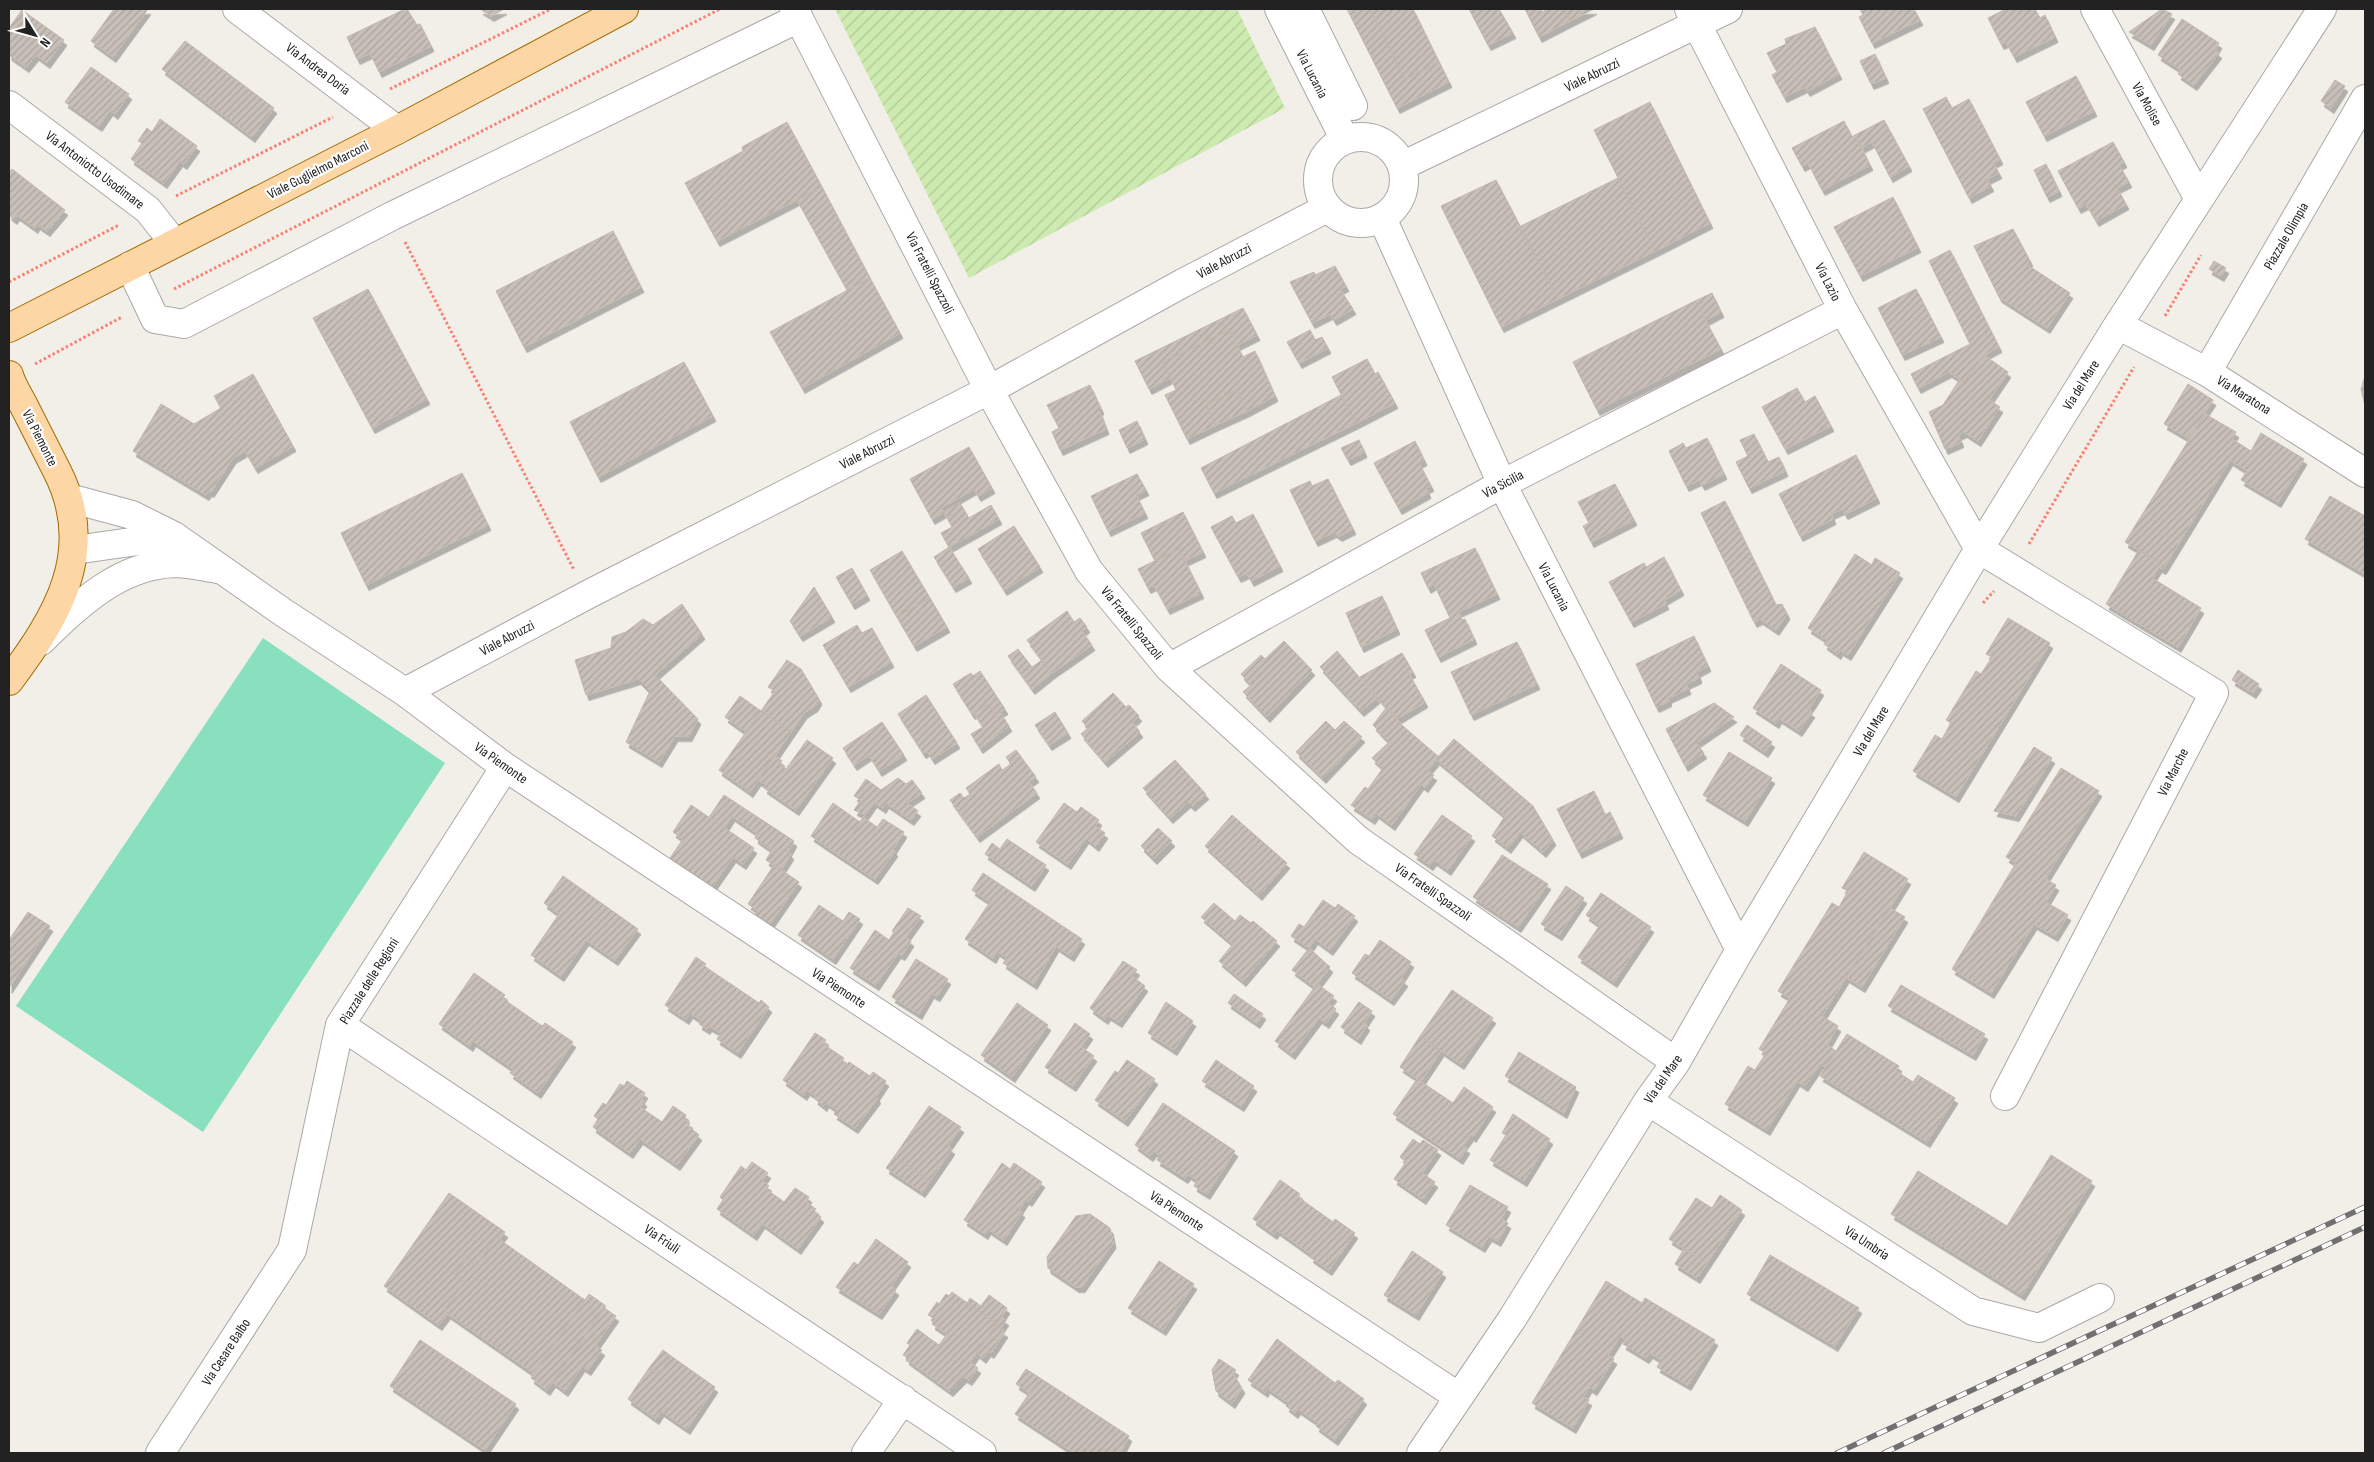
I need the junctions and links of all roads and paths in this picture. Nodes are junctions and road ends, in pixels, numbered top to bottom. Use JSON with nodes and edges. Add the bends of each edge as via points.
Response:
{"nodes":[{"id":1,"x":237,"y":9,"type":"edge"},
{"id":2,"x":551,"y":9,"type":"edge"},
{"id":3,"x":624,"y":9,"type":"edge"},
{"id":4,"x":720,"y":9,"type":"edge"},
{"id":5,"x":1279,"y":9,"type":"edge"},
{"id":6,"x":1305,"y":9,"type":"edge"},
{"id":7,"x":1728,"y":9,"type":"edge"},
{"id":8,"x":2094,"y":9,"type":"edge"},
{"id":9,"x":2322,"y":9,"type":"edge"},
{"id":10,"x":796,"y":13,"type":"edge"},
{"id":11,"x":1693,"y":17,"type":"edge"},
{"id":12,"x":2365,"y":99,"type":"edge"},
{"id":13,"x":363,"y":102,"type":"junction"},
{"id":14,"x":9,"y":105,"type":"edge"},
{"id":15,"x":1353,"y":106,"type":"dead end"},
{"id":16,"x":397,"y":130,"type":"junction"},
{"id":17,"x":1345,"y":140,"type":"junction"},
{"id":18,"x":1402,"y":166,"type":"junction"},
{"id":19,"x":2199,"y":199,"type":"junction"},
{"id":20,"x":1327,"y":208,"type":"junction"},
{"id":21,"x":148,"y":210,"type":"junction"},
{"id":22,"x":392,"y":216,"type":"junction"},
{"id":23,"x":1382,"y":218,"type":"junction"},
{"id":24,"x":174,"y":243,"type":"junction"},
{"id":25,"x":130,"y":266,"type":"junction"},
{"id":26,"x":9,"y":282,"type":"edge"},
{"id":27,"x":146,"y":303,"type":"junction"},
{"id":28,"x":1843,"y":310,"type":"junction"},
{"id":29,"x":2118,"y":325,"type":"junction"},
{"id":30,"x":9,"y":328,"type":"edge"},
{"id":31,"x":2207,"y":372,"type":"junction"},
{"id":32,"x":9,"y":377,"type":"edge"},
{"id":33,"x":989,"y":390,"type":"junction"},
{"id":34,"x":2365,"y":473,"type":"edge"},
{"id":35,"x":1502,"y":484,"type":"junction"},
{"id":36,"x":64,"y":486,"type":"junction"},
{"id":37,"x":174,"y":536,"type":"junction"},
{"id":38,"x":1980,"y":549,"type":"junction"},
{"id":39,"x":74,"y":550,"type":"junction"},
{"id":40,"x":224,"y":570,"type":"junction"},
{"id":41,"x":587,"y":595,"type":"junction"},
{"id":42,"x":33,"y":648,"type":"junction"},
{"id":43,"x":1169,"y":668,"type":"junction"},
{"id":44,"x":9,"y":681,"type":"edge"},
{"id":45,"x":405,"y":692,"type":"junction"},
{"id":46,"x":505,"y":767,"type":"junction"},
{"id":47,"x":1740,"y":950,"type":"junction"},
{"id":48,"x":340,"y":1025,"type":"junction"},
{"id":49,"x":1676,"y":1062,"type":"junction"},
{"id":50,"x":2005,"y":1096,"type":"dead end"},
{"id":51,"x":1648,"y":1101,"type":"junction"},
{"id":52,"x":292,"y":1250,"type":"joint"},
{"id":53,"x":2100,"y":1298,"type":"dead end"},
{"id":54,"x":1459,"y":1397,"type":"junction"},
{"id":55,"x":903,"y":1399,"type":"junction"},
{"id":56,"x":160,"y":1453,"type":"edge"},
{"id":57,"x":866,"y":1453,"type":"edge"},
{"id":58,"x":982,"y":1453,"type":"edge"},
{"id":59,"x":1420,"y":1453,"type":"edge"}],
"edges":[{"from":1,"to":13,"type":"street","name":"Via Andrea Doria"},
{"from":2,"to":13,"type":"path"},
{"from":3,"to":16,"type":"main road","name":"Viale Guglielmo Marconi"},
{"from":4,"to":27,"type":"path"},
{"from":5,"to":17,"type":"street","name":"Via Lucania"},
{"from":6,"to":15,"type":"street"},
{"from":7,"to":11,"type":"street","name":"Viale Abruzzi"},
{"from":8,"to":19,"type":"street","name":"Via Molise"},
{"from":9,"to":19,"type":"street","name":"Via del Mare"},
{"from":10,"to":22,"type":"street"},
{"from":10,"to":33,"type":"street","name":"Via Fratelli Spazzoli"},
{"from":11,"to":18,"type":"street","name":"Viale Abruzzi"},
{"from":11,"to":28,"type":"street","name":"Via Lazio"},
{"from":12,"to":31,"type":"street","name":"Piazzale Olimpia"},
{"from":13,"to":16,"type":"street","name":"Via Andrea Doria"},
{"from":13,"to":21,"type":"path"},
{"from":14,"to":21,"type":"street","name":"Via Antoniotto Usodimare"},
{"from":16,"to":24,"type":"main road","name":"Viale Guglielmo Marconi"},
{"from":17,"to":18,"type":"street","via":[[1372,138],[1385,144]]},
{"from":17,"to":20,"type":"street","via":[[1324,157],[1319,170],[1317,183]]},
{"from":18,"to":23,"type":"street","via":[[1403,190],[1392,211]]},
{"from":19,"to":29,"type":"street","name":"Via del Mare"},
{"from":20,"to":23,"type":"street","via":[[1352,223],[1368,223]]},
{"from":20,"to":33,"type":"street","name":"Viale Abruzzi"},
{"from":21,"to":24,"type":"street","name":"Via Antoniotto Usodimare"},
{"from":21,"to":26,"type":"path"},
{"from":22,"to":27,"type":"street","via":[[184,324],[155,319]]},
{"from":22,"to":41,"type":"path"},
{"from":23,"to":35,"type":"street","name":"Via Lucania"},
{"from":24,"to":25,"type":"main road","name":"Viale Guglielmo Marconi"},
{"from":25,"to":27,"type":"street"},
{"from":25,"to":30,"type":"main road","name":"Viale Guglielmo Marconi"},
{"from":27,"to":32,"type":"path"},
{"from":28,"to":35,"type":"street","name":"Via Sicilia"},
{"from":28,"to":38,"type":"street","name":"Via Lazio"},
{"from":29,"to":31,"type":"street","name":"Via Maratona"},
{"from":29,"to":38,"type":"street","name":"Via del Mare"},
{"from":31,"to":34,"type":"street","name":"Via Maratona"},
{"from":32,"to":36,"type":"main road","name":"Via Piemonte"},
{"from":33,"to":41,"type":"street","name":"Viale Abruzzi"},
{"from":33,"to":43,"type":"street","name":"Via Fratelli Spazzoli","via":[[1089,571]]},
{"from":35,"to":43,"type":"street","name":"Via Sicilia"},
{"from":35,"to":47,"type":"street","name":"Via Lucania"},
{"from":36,"to":37,"type":"street","name":"Via Piemonte"},
{"from":36,"to":39,"type":"main road","name":"Via Piemonte","via":[[74,527]]},
{"from":37,"to":39,"type":"street"},
{"from":37,"to":40,"type":"street","name":"Via Piemonte"},
{"from":38,"to":47,"type":"street","name":"Via del Mare"},
{"from":38,"to":50,"type":"street","name":"Via Marche","via":[[2214,694]]},
{"from":39,"to":42,"type":"main road","name":"Via Piemonte","via":[[68,583]]},
{"from":40,"to":42,"type":"street","via":[[176,563],[143,568],[110,582]]},
{"from":40,"to":45,"type":"street","name":"Via Piemonte"},
{"from":41,"to":45,"type":"street","name":"Viale Abruzzi"},
{"from":42,"to":44,"type":"main road","name":"Via Piemonte"},
{"from":43,"to":49,"type":"street","name":"Via Fratelli Spazzoli","via":[[1358,840]]},
{"from":45,"to":46,"type":"street","name":"Via Piemonte"},
{"from":46,"to":48,"type":"street","name":"Piazzale delle Regioni"},
{"from":46,"to":54,"type":"street","name":"Via Piemonte"},
{"from":47,"to":49,"type":"street","name":"Via del Mare"},
{"from":48,"to":52,"type":"street","name":"Piazzale delle Regioni"},
{"from":48,"to":55,"type":"street","name":"Via Friuli"},
{"from":49,"to":51,"type":"street","name":"Via del Mare"},
{"from":51,"to":53,"type":"street","name":"Via Umbria","via":[[1973,1311],[2039,1328]]},
{"from":51,"to":54,"type":"street","name":"Via del Mare","via":[[1512,1319]]},
{"from":52,"to":56,"type":"street","name":"Via Cesare Balbo"},
{"from":54,"to":59,"type":"street","name":"Via del Mare"},
{"from":55,"to":57,"type":"street"},
{"from":55,"to":58,"type":"street","name":"Via Friuli"}]}
